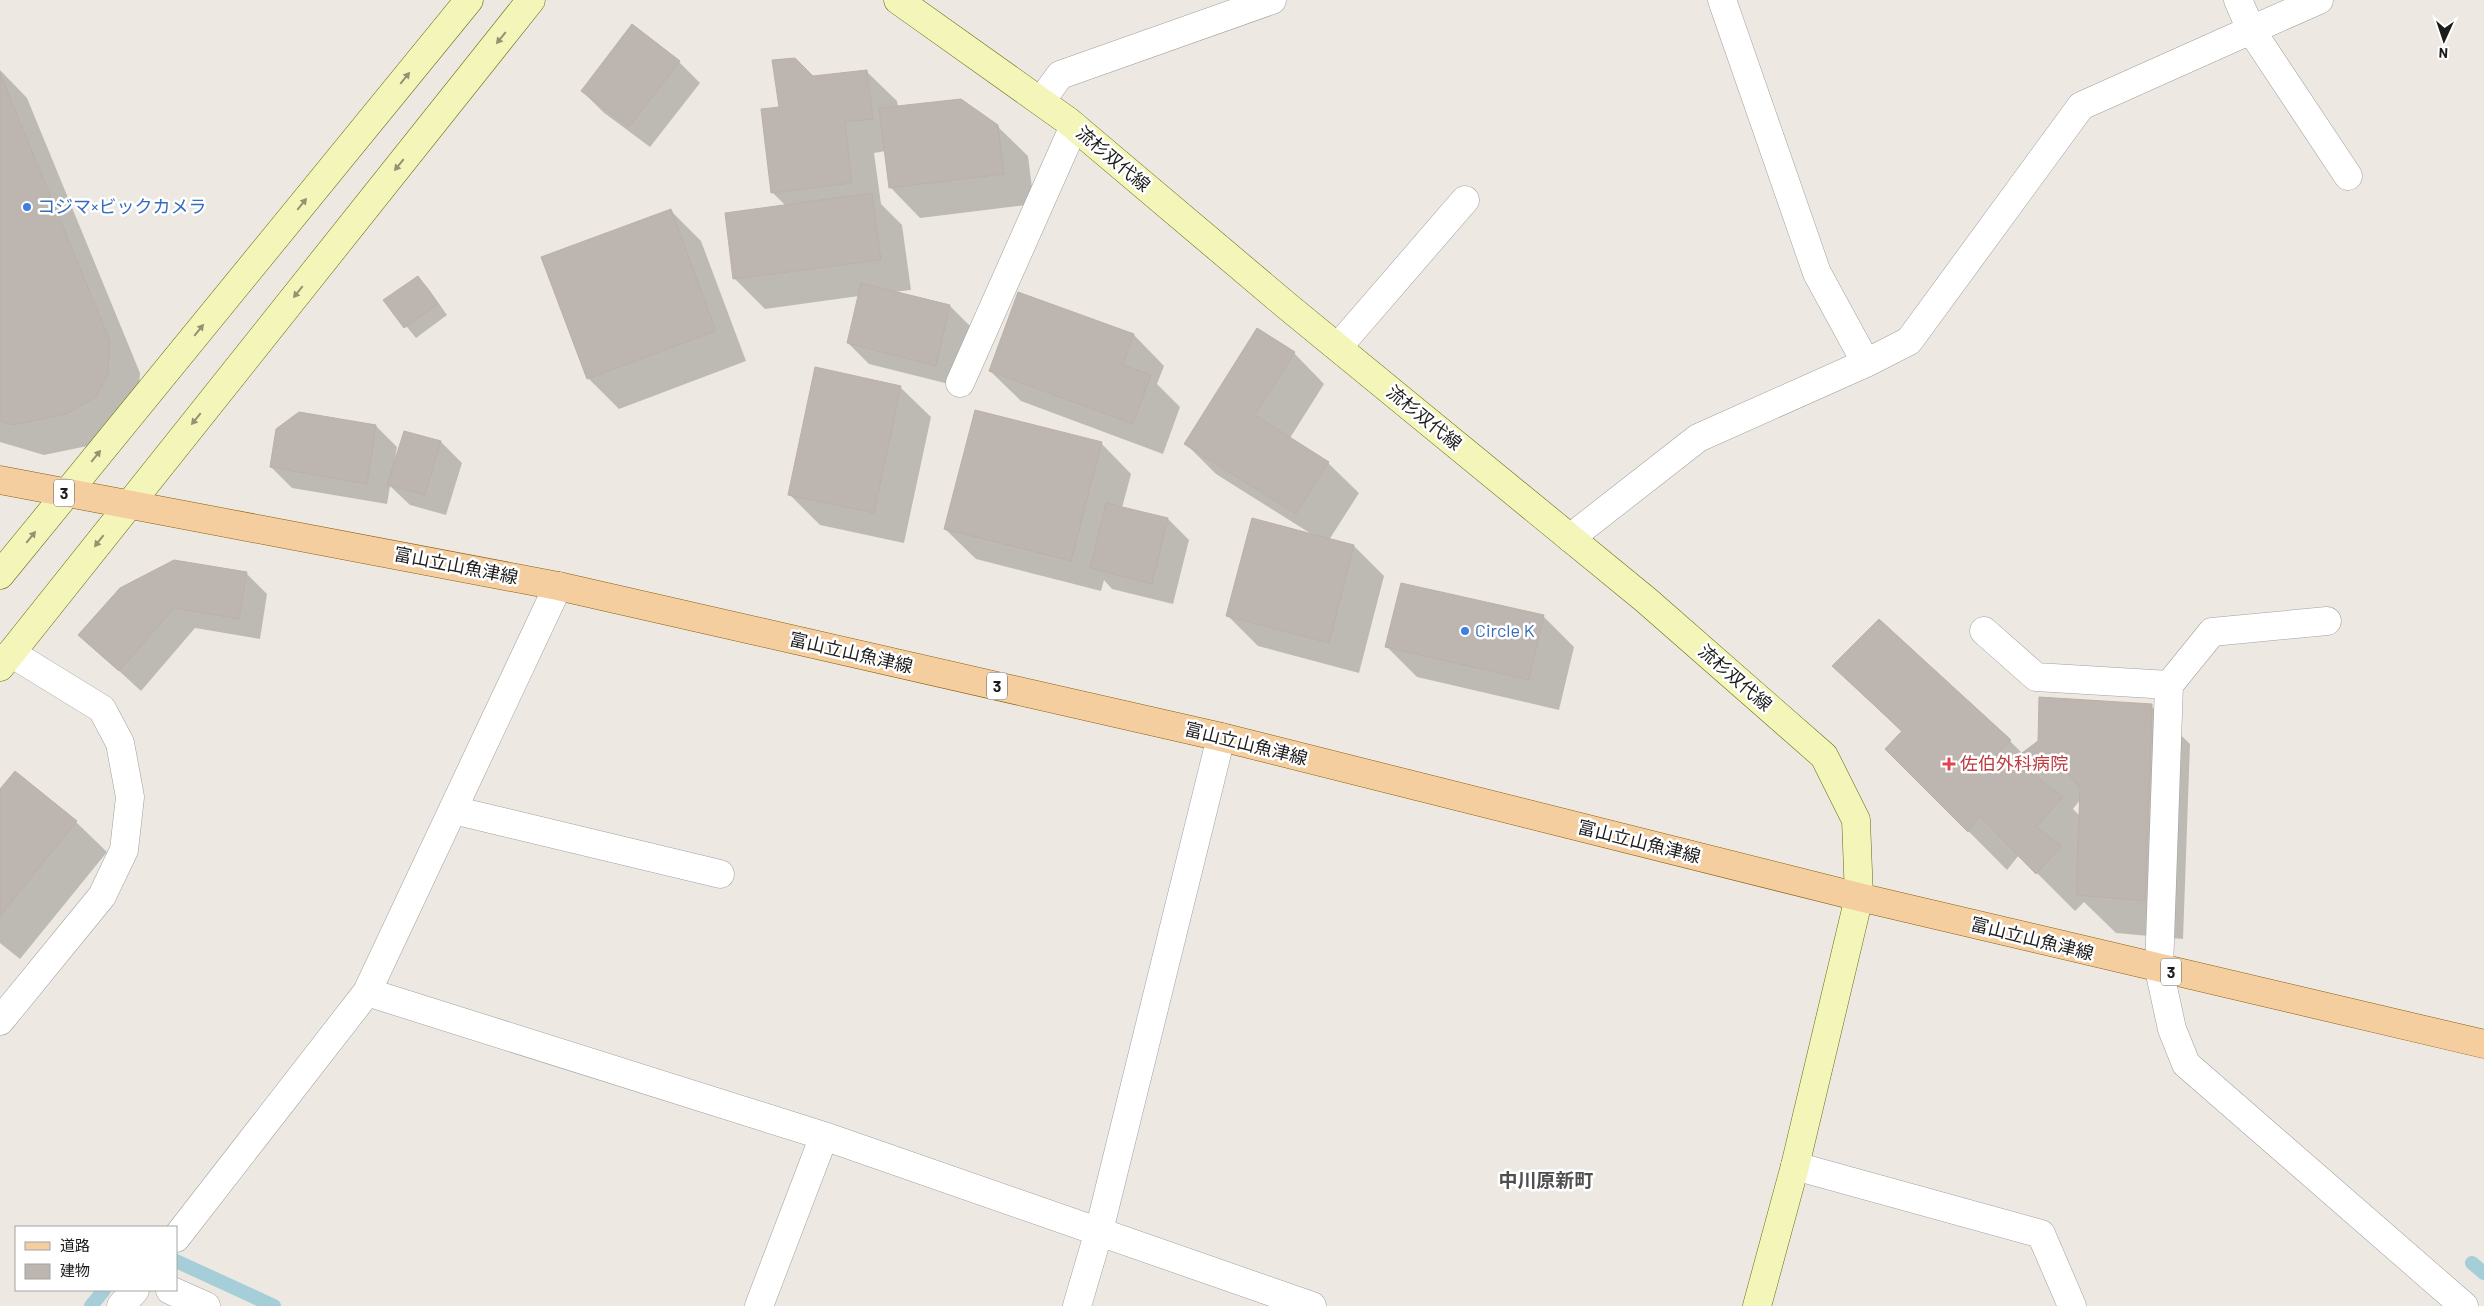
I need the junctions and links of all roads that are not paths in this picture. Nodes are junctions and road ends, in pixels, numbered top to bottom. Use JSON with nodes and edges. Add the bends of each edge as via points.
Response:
{"nodes":[{"id":1,"x":469,"y":0,"type":"edge"},
{"id":2,"x":531,"y":0,"type":"edge"},
{"id":3,"x":898,"y":0,"type":"edge"},
{"id":4,"x":1272,"y":0,"type":"edge"},
{"id":5,"x":1722,"y":0,"type":"edge"},
{"id":6,"x":2238,"y":0,"type":"edge"},
{"id":7,"x":2319,"y":0,"type":"edge"},
{"id":8,"x":2251,"y":30,"type":"junction"},
{"id":9,"x":1041,"y":101,"type":"junction"},
{"id":10,"x":1074,"y":126,"type":"junction"},
{"id":11,"x":2348,"y":176,"type":"dead end"},
{"id":12,"x":1465,"y":200,"type":"dead end"},
{"id":13,"x":1338,"y":347,"type":"junction"},
{"id":14,"x":1866,"y":363,"type":"junction"},
{"id":15,"x":960,"y":383,"type":"dead end"},
{"id":16,"x":0,"y":480,"type":"edge"},
{"id":17,"x":65,"y":493,"type":"junction"},
{"id":18,"x":129,"y":503,"type":"junction"},
{"id":19,"x":1570,"y":538,"type":"junction"},
{"id":20,"x":0,"y":575,"type":"edge"},
{"id":21,"x":558,"y":586,"type":"junction"},
{"id":22,"x":2327,"y":621,"type":"dead end"},
{"id":23,"x":1984,"y":631,"type":"dead end"},
{"id":24,"x":6,"y":660,"type":"edge"},
{"id":25,"x":2168,"y":685,"type":"junction"},
{"id":26,"x":1221,"y":737,"type":"junction"},
{"id":27,"x":453,"y":810,"type":"junction"},
{"id":28,"x":720,"y":874,"type":"dead end"},
{"id":29,"x":1859,"y":897,"type":"junction"},
{"id":30,"x":2159,"y":969,"type":"junction"},
{"id":31,"x":367,"y":992,"type":"junction"},
{"id":32,"x":0,"y":1021,"type":"edge"},
{"id":33,"x":2484,"y":1044,"type":"edge"},
{"id":34,"x":824,"y":1136,"type":"junction"},
{"id":35,"x":1795,"y":1166,"type":"junction"},
{"id":36,"x":1099,"y":1231,"type":"junction"},
{"id":37,"x":178,"y":1235,"type":"edge"},
{"id":38,"x":134,"y":1291,"type":"edge"},
{"id":39,"x":172,"y":1291,"type":"edge"},
{"id":40,"x":121,"y":1306,"type":"edge"},
{"id":41,"x":206,"y":1306,"type":"edge"},
{"id":42,"x":759,"y":1306,"type":"edge"},
{"id":43,"x":1077,"y":1306,"type":"edge"},
{"id":44,"x":1312,"y":1306,"type":"edge"},
{"id":45,"x":1757,"y":1306,"type":"edge"},
{"id":46,"x":2072,"y":1306,"type":"edge"},
{"id":47,"x":2464,"y":1306,"type":"edge"}],
"edges":[{"from":17,"to":1,"type":"street","one_way":true},
{"from":2,"to":18,"type":"street","one_way":true},
{"from":3,"to":9,"type":"street","name":"流杉双代線"},
{"from":4,"to":9,"type":"street","via":[[1060,75]]},
{"from":5,"to":14,"type":"street","via":[[1817,273]]},
{"from":6,"to":8,"type":"street"},
{"from":7,"to":8,"type":"street"},
{"from":8,"to":11,"type":"street"},
{"from":8,"to":14,"type":"street","via":[[2080,106],[1909,341]]},
{"from":9,"to":10,"type":"street","name":"流杉双代線"},
{"from":10,"to":13,"type":"street","name":"流杉双代線"},
{"from":10,"to":15,"type":"street"},
{"from":12,"to":13,"type":"street"},
{"from":13,"to":19,"type":"street","name":"流杉双代線"},
{"from":14,"to":19,"type":"street","via":[[1698,438]]},
{"from":16,"to":17,"type":"main road","name":"富山立山魚津線","number":"3"},
{"from":17,"to":18,"type":"main road","name":"富山立山魚津線","number":"3"},
{"from":20,"to":17,"type":"street","one_way":true},
{"from":18,"to":21,"type":"main road","name":"富山立山魚津線","number":"3"},
{"from":18,"to":24,"type":"street","one_way":true},
{"from":19,"to":29,"type":"street","name":"流杉双代線","via":[[1824,756],[1856,820]]},
{"from":21,"to":26,"type":"main road","name":"富山立山魚津線","number":"3"},
{"from":21,"to":27,"type":"street"},
{"from":22,"to":25,"type":"street","via":[[2212,632]]},
{"from":23,"to":25,"type":"street","via":[[2036,677]]},
{"from":24,"to":32,"type":"street","via":[[102,709],[120,743],[130,797],[124,850],[102,896]]},
{"from":25,"to":30,"type":"street"},
{"from":26,"to":29,"type":"main road","name":"富山立山魚津線","number":"3"},
{"from":26,"to":36,"type":"street"},
{"from":27,"to":28,"type":"street"},
{"from":27,"to":31,"type":"street"},
{"from":29,"to":30,"type":"main road","name":"富山立山魚津線","number":"3"},
{"from":29,"to":35,"type":"street","name":"流杉双代線"},
{"from":30,"to":33,"type":"main road","name":"富山立山魚津線","number":"3"},
{"from":30,"to":47,"type":"street","via":[[2172,1028],[2186,1064]]},
{"from":31,"to":34,"type":"street"},
{"from":31,"to":37,"type":"street"},
{"from":34,"to":36,"type":"street"},
{"from":34,"to":42,"type":"street"},
{"from":35,"to":45,"type":"street","name":"流杉双代線"},
{"from":35,"to":46,"type":"street","via":[[2041,1234]]},
{"from":36,"to":43,"type":"street"},
{"from":36,"to":44,"type":"street"},
{"from":38,"to":40,"type":"street"},
{"from":39,"to":41,"type":"street"}]}
